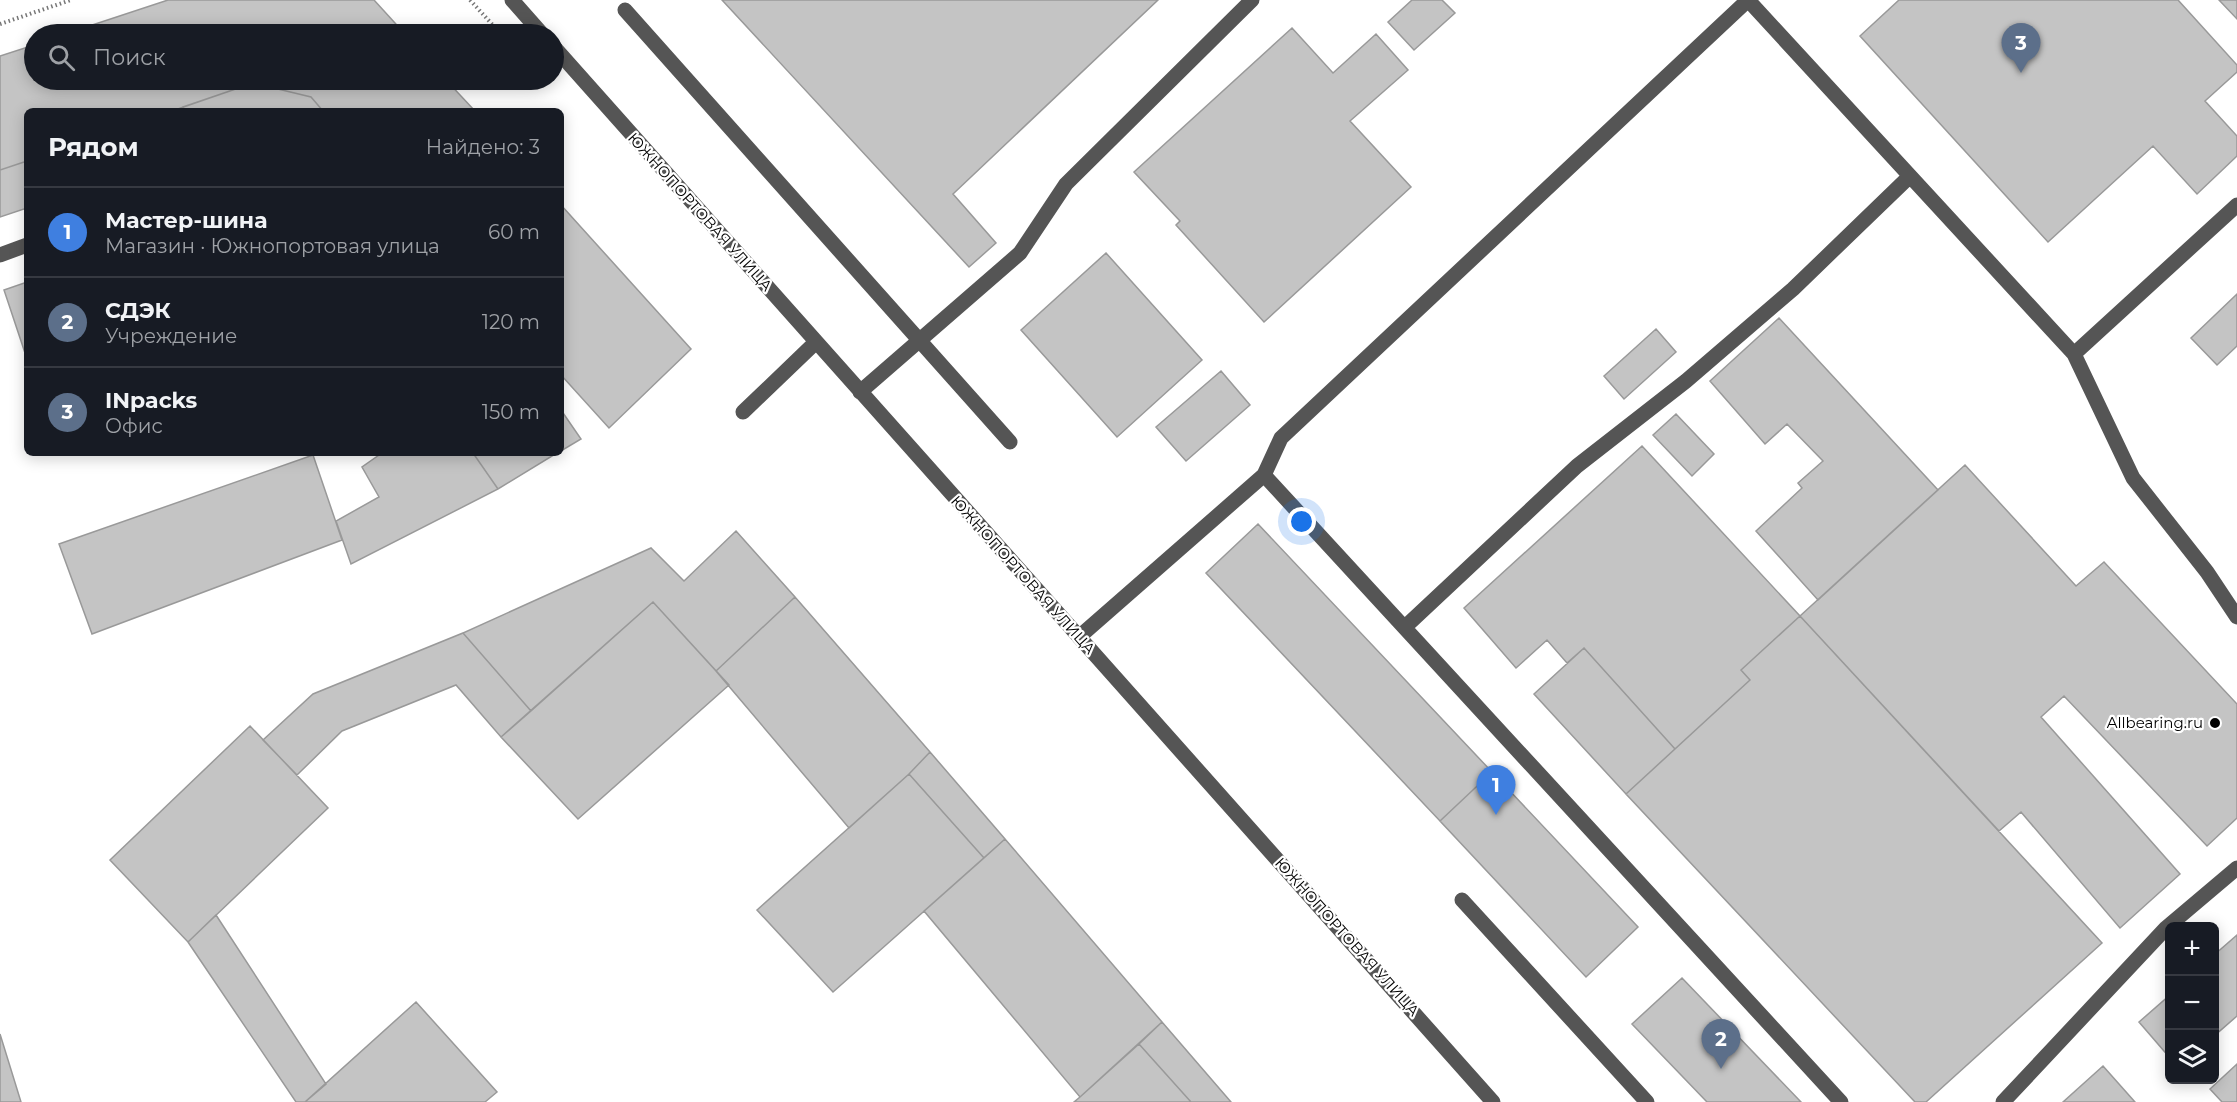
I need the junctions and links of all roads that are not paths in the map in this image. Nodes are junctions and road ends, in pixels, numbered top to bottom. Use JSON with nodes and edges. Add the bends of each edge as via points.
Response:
{"nodes":[{"id":1,"x":512,"y":0,"type":"edge"},
{"id":2,"x":1252,"y":0,"type":"edge"},
{"id":3,"x":1748,"y":0,"type":"edge"},
{"id":4,"x":625,"y":10,"type":"dead end"},
{"id":5,"x":533,"y":24,"type":"edge"},
{"id":6,"x":564,"y":58,"type":"edge"},
{"id":7,"x":1910,"y":176,"type":"junction"},
{"id":8,"x":2237,"y":205,"type":"edge"},
{"id":9,"x":24,"y":247,"type":"edge"},
{"id":10,"x":0,"y":255,"type":"edge"},
{"id":11,"x":919,"y":340,"type":"junction"},
{"id":12,"x":816,"y":342,"type":"junction"},
{"id":13,"x":2074,"y":354,"type":"junction"},
{"id":14,"x":860,"y":392,"type":"junction"},
{"id":15,"x":742,"y":412,"type":"dead end"},
{"id":16,"x":1010,"y":442,"type":"dead end"},
{"id":17,"x":1264,"y":475,"type":"junction"},
{"id":18,"x":2237,"y":616,"type":"edge"},
{"id":19,"x":1405,"y":627,"type":"junction"},
{"id":20,"x":1079,"y":637,"type":"junction"},
{"id":21,"x":2237,"y":868,"type":"edge"},
{"id":22,"x":1462,"y":900,"type":"dead end"},
{"id":23,"x":1493,"y":1102,"type":"edge"},
{"id":24,"x":1647,"y":1102,"type":"edge"},
{"id":25,"x":1841,"y":1102,"type":"edge"},
{"id":26,"x":2003,"y":1102,"type":"edge"}],
"edges":[{"from":1,"to":5,"type":"street"},
{"from":2,"to":11,"type":"street","via":[[1066,184],[1020,253]]},
{"from":3,"to":7,"type":"street"},
{"from":3,"to":17,"type":"street","via":[[1281,438]]},
{"from":4,"to":11,"type":"street"},
{"from":6,"to":12,"type":"street","name":"ЮЖНОПОРТОВАЯ УЛИЦА"},
{"from":7,"to":13,"type":"street"},
{"from":7,"to":19,"type":"street","via":[[1793,288],[1686,381],[1577,466]]},
{"from":8,"to":13,"type":"street"},
{"from":9,"to":10,"type":"street"},
{"from":11,"to":14,"type":"street"},
{"from":11,"to":16,"type":"street"},
{"from":12,"to":14,"type":"street","name":"ЮЖНОПОРТОВАЯ УЛИЦА"},
{"from":12,"to":15,"type":"street"},
{"from":13,"to":18,"type":"street","via":[[2133,478]]},
{"from":14,"to":20,"type":"street","name":"ЮЖНОПОРТОВАЯ УЛИЦА"},
{"from":17,"to":19,"type":"street"},
{"from":17,"to":20,"type":"street"},
{"from":19,"to":25,"type":"street"},
{"from":20,"to":23,"type":"street","name":"ЮЖНОПОРТОВАЯ УЛИЦА"},
{"from":21,"to":26,"type":"street","via":[[2166,928]]},
{"from":22,"to":24,"type":"street"}]}
